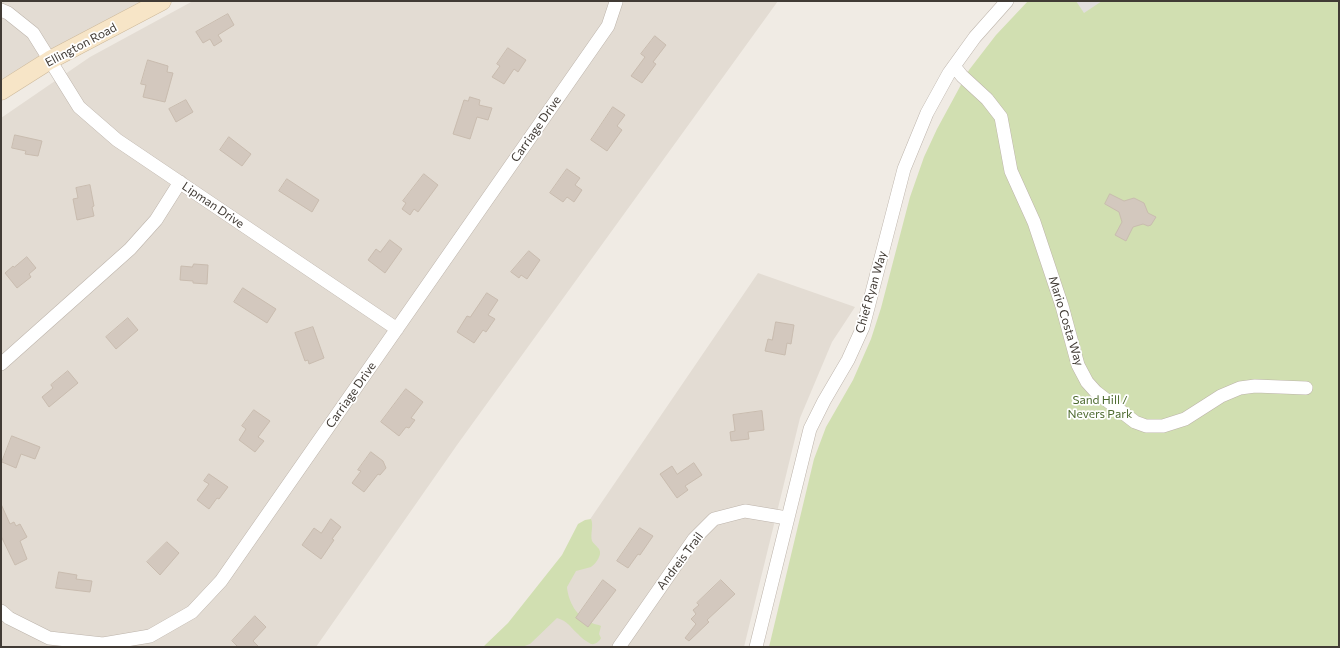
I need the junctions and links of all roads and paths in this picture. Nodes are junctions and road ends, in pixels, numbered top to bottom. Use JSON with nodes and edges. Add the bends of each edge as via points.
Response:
{"nodes":[{"id":1,"x":162,"y":1,"type":"edge"},
{"id":2,"x":1008,"y":1,"type":"edge"},
{"id":3,"x":616,"y":2,"type":"dead end"},
{"id":4,"x":1,"y":10,"type":"edge"},
{"id":5,"x":50,"y":60,"type":"junction"},
{"id":6,"x":954,"y":66,"type":"junction"},
{"id":7,"x":1,"y":91,"type":"edge"},
{"id":8,"x":180,"y":182,"type":"junction"},
{"id":9,"x":397,"y":329,"type":"junction"},
{"id":10,"x":1,"y":364,"type":"edge"},
{"id":11,"x":1306,"y":388,"type":"dead end"},
{"id":12,"x":787,"y":518,"type":"junction"},
{"id":13,"x":1,"y":610,"type":"edge"},
{"id":14,"x":619,"y":647,"type":"edge"},
{"id":15,"x":756,"y":647,"type":"edge"}],
"edges":[{"from":1,"to":5,"type":"main road","name":"Ellington Road"},
{"from":2,"to":6,"type":"street","name":"Chief Ryan Way","via":[[975,37]]},
{"from":3,"to":9,"type":"street","name":"Carriage Drive","via":[[608,26]]},
{"from":4,"to":5,"type":"street","name":"Lipman Drive","via":[[33,33]]},
{"from":5,"to":7,"type":"main road","name":"Ellington Road"},
{"from":5,"to":8,"type":"street","name":"Lipman Drive","via":[[79,107],[117,140]]},
{"from":6,"to":11,"type":"street","name":"Mario Costa Way","via":[[987,98],[1001,117],[1011,171],[1034,222],[1062,306],[1078,365],[1096,392],[1135,422],[1146,426],[1163,426],[1185,419],[1220,396],[1240,388]]},
{"from":6,"to":12,"type":"street","name":"Chief Ryan Way","via":[[927,113],[904,169],[863,327],[848,360],[810,428]]},
{"from":8,"to":9,"type":"street","name":"Lipman Drive"},
{"from":8,"to":10,"type":"street","via":[[156,220],[130,249]]},
{"from":9,"to":13,"type":"street","name":"Carriage Drive","via":[[221,581],[192,612],[150,636],[103,644],[50,638],[9,618]]},
{"from":12,"to":14,"type":"street","name":"Andreis Trail","via":[[744,511],[714,519],[694,539]]},
{"from":12,"to":15,"type":"street","name":"Chief Ryan Way"}]}
